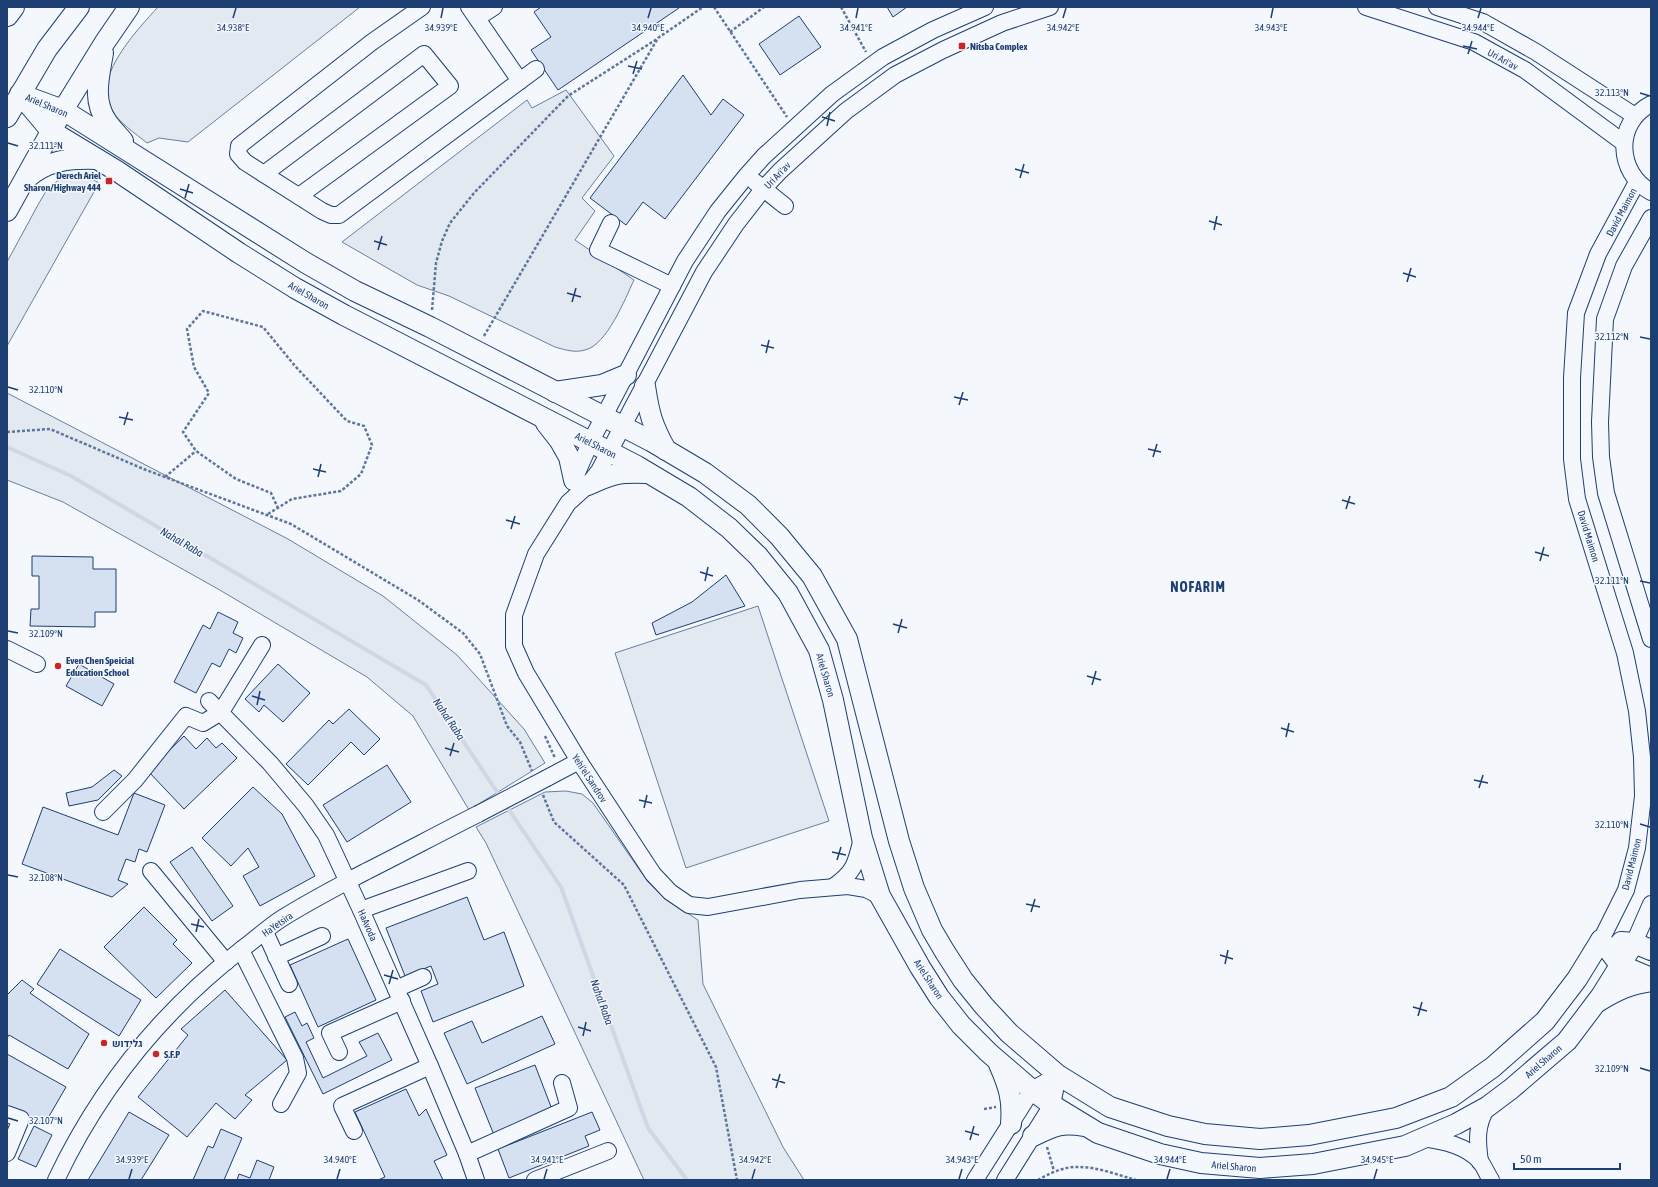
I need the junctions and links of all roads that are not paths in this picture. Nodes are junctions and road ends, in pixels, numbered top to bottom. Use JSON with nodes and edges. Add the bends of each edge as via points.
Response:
{"nodes":[{"id":1,"x":13,"y":7,"type":"edge"},
{"id":2,"x":79,"y":7,"type":"edge"},
{"id":3,"x":129,"y":7,"type":"edge"},
{"id":4,"x":422,"y":7,"type":"edge"},
{"id":5,"x":494,"y":7,"type":"edge"},
{"id":6,"x":985,"y":7,"type":"edge"},
{"id":7,"x":1050,"y":7,"type":"edge"},
{"id":8,"x":1366,"y":7,"type":"edge"},
{"id":9,"x":1437,"y":7,"type":"edge"},
{"id":10,"x":473,"y":13,"type":"edge"},
{"id":11,"x":7,"y":15,"type":"edge"},
{"id":12,"x":105,"y":42,"type":"junction"},
{"id":13,"x":536,"y":69,"type":"dead end"},
{"id":14,"x":520,"y":81,"type":"junction"},
{"id":15,"x":20,"y":94,"type":"junction"},
{"id":16,"x":1651,"y":104,"type":"edge"},
{"id":17,"x":63,"y":110,"type":"junction"},
{"id":18,"x":1635,"y":116,"type":"junction"},
{"id":19,"x":7,"y":117,"type":"edge"},
{"id":20,"x":51,"y":131,"type":"junction"},
{"id":21,"x":1624,"y":142,"type":"junction"},
{"id":22,"x":133,"y":153,"type":"junction"},
{"id":23,"x":97,"y":159,"type":"junction"},
{"id":24,"x":264,"y":174,"type":"junction"},
{"id":25,"x":747,"y":175,"type":"junction"},
{"id":26,"x":23,"y":182,"type":"junction"},
{"id":27,"x":1637,"y":182,"type":"junction"},
{"id":28,"x":764,"y":188,"type":"junction"},
{"id":29,"x":1651,"y":192,"type":"edge"},
{"id":30,"x":299,"y":196,"type":"junction"},
{"id":31,"x":785,"y":206,"type":"dead end"},
{"id":32,"x":7,"y":211,"type":"edge"},
{"id":33,"x":1651,"y":218,"type":"edge"},
{"id":34,"x":611,"y":223,"type":"dead end"},
{"id":35,"x":672,"y":286,"type":"junction"},
{"id":36,"x":626,"y":375,"type":"junction"},
{"id":37,"x":645,"y":386,"type":"junction"},
{"id":38,"x":556,"y":392,"type":"junction"},
{"id":39,"x":604,"y":416,"type":"junction"},
{"id":40,"x":541,"y":417,"type":"junction"},
{"id":41,"x":623,"y":426,"type":"junction"},
{"id":42,"x":590,"y":443,"type":"junction"},
{"id":43,"x":666,"y":450,"type":"junction"},
{"id":44,"x":610,"y":453,"type":"junction"},
{"id":45,"x":648,"y":473,"type":"junction"},
{"id":46,"x":581,"y":482,"type":"junction"},
{"id":47,"x":1651,"y":639,"type":"edge"},
{"id":48,"x":262,"y":645,"type":"dead end"},
{"id":49,"x":9,"y":654,"type":"edge"},
{"id":50,"x":37,"y":664,"type":"dead end"},
{"id":51,"x":209,"y":701,"type":"dead end"},
{"id":52,"x":220,"y":712,"type":"junction"},
{"id":53,"x":579,"y":761,"type":"junction"},
{"id":54,"x":103,"y":812,"type":"dead end"},
{"id":55,"x":862,"y":838,"type":"junction"},
{"id":56,"x":151,"y":871,"type":"dead end"},
{"id":57,"x":468,"y":871,"type":"dead end"},
{"id":58,"x":348,"y":882,"type":"junction"},
{"id":59,"x":833,"y":887,"type":"junction"},
{"id":60,"x":880,"y":896,"type":"junction"},
{"id":61,"x":1651,"y":904,"type":"edge"},
{"id":62,"x":361,"y":910,"type":"junction"},
{"id":63,"x":264,"y":932,"type":"junction"},
{"id":64,"x":322,"y":936,"type":"dead end"},
{"id":65,"x":1601,"y":940,"type":"junction"},
{"id":66,"x":1642,"y":947,"type":"edge"},
{"id":67,"x":242,"y":950,"type":"junction"},
{"id":68,"x":276,"y":957,"type":"junction"},
{"id":69,"x":226,"y":962,"type":"junction"},
{"id":70,"x":1620,"y":965,"type":"junction"},
{"id":71,"x":423,"y":977,"type":"dead end"},
{"id":72,"x":1651,"y":978,"type":"edge"},
{"id":73,"x":1651,"y":981,"type":"edge"},
{"id":74,"x":289,"y":984,"type":"dead end"},
{"id":75,"x":399,"y":995,"type":"junction"},
{"id":76,"x":1596,"y":1003,"type":"junction"},
{"id":77,"x":339,"y":1052,"type":"dead end"},
{"id":78,"x":997,"y":1061,"type":"junction"},
{"id":79,"x":430,"y":1066,"type":"junction"},
{"id":80,"x":1058,"y":1075,"type":"junction"},
{"id":81,"x":562,"y":1083,"type":"dead end"},
{"id":82,"x":1032,"y":1090,"type":"junction"},
{"id":83,"x":281,"y":1104,"type":"dead end"},
{"id":84,"x":1052,"y":1105,"type":"junction"},
{"id":85,"x":1487,"y":1107,"type":"junction"},
{"id":86,"x":7,"y":1114,"type":"edge"},
{"id":87,"x":1011,"y":1124,"type":"junction"},
{"id":88,"x":1086,"y":1126,"type":"junction"},
{"id":89,"x":354,"y":1131,"type":"dead end"},
{"id":90,"x":1033,"y":1136,"type":"junction"},
{"id":91,"x":1423,"y":1138,"type":"junction"},
{"id":92,"x":608,"y":1151,"type":"dead end"},
{"id":93,"x":7,"y":1153,"type":"edge"},
{"id":94,"x":467,"y":1154,"type":"junction"},
{"id":95,"x":1480,"y":1162,"type":"junction"},
{"id":96,"x":56,"y":1180,"type":"edge"},
{"id":97,"x":476,"y":1180,"type":"edge"},
{"id":98,"x":535,"y":1180,"type":"edge"},
{"id":99,"x":975,"y":1180,"type":"edge"},
{"id":100,"x":1005,"y":1180,"type":"edge"},
{"id":101,"x":1491,"y":1180,"type":"edge"}],
"edges":[{"from":1,"to":11,"type":"highway"},
{"from":2,"to":15,"type":"main road","via":[[47,49]]},
{"from":3,"to":12,"type":"main road"},
{"from":4,"to":24,"type":"street","via":[[372,42],[239,146],[238,154],[245,162]]},
{"from":5,"to":10,"type":"street"},
{"from":6,"to":25,"type":"street","via":[[933,30],[873,64],[832,94],[764,156]]},
{"from":7,"to":28,"type":"street","name":"Uri Ari'av","via":[[1002,23],[894,76],[846,111]]},
{"from":8,"to":21,"type":"street","name":"Uri Ari'av","via":[[1474,42],[1525,70]]},
{"from":9,"to":18,"type":"street","via":[[1482,22],[1522,44]]},
{"from":10,"to":14,"type":"street"},
{"from":12,"to":17,"type":"main road"},
{"from":12,"to":22,"type":"main road","via":[[97,95],[106,121]]},
{"from":13,"to":14,"type":"street"},
{"from":14,"to":30,"type":"street","via":[[340,215],[322,211]]},
{"from":15,"to":17,"type":"main road","name":"Ariel Sharon"},
{"from":15,"to":19,"type":"main road"},
{"from":15,"to":20,"type":"main road","name":"Ariel Sharon"},
{"from":16,"to":18,"type":"street"},
{"from":17,"to":20,"type":"main road"},
{"from":17,"to":22,"type":"main road","name":"Ariel Sharon"},
{"from":18,"to":21,"type":"street"},
{"from":20,"to":23,"type":"main road","name":"Ariel Sharon"},
{"from":20,"to":26,"type":"main road"},
{"from":21,"to":27,"type":"street","via":[[1624,157]]},
{"from":22,"to":38,"type":"main road","name":"Ariel Sharon","via":[[306,263],[355,291]]},
{"from":23,"to":26,"type":"main road","via":[[79,158],[45,165]]},
{"from":23,"to":40,"type":"main road","name":"Ariel Sharon","via":[[295,288]]},
{"from":24,"to":30,"type":"street"},
{"from":24,"to":30,"type":"street","via":[[424,54],[450,86]]},
{"from":25,"to":28,"type":"street"},
{"from":25,"to":35,"type":"street","via":[[718,211]]},
{"from":26,"to":32,"type":"main road"},
{"from":27,"to":29,"type":"street"},
{"from":27,"to":65,"type":"street","name":"David Maimon","via":[[1598,254],[1576,313],[1572,378],[1572,459],[1578,499],[1625,653],[1637,711],[1642,757],[1643,796],[1637,848],[1626,890]]},
{"from":28,"to":31,"type":"street"},
{"from":28,"to":37,"type":"street","name":"Uri Ari'av","via":[[704,272]]},
{"from":33,"to":47,"type":"street","via":[[1624,266],[1605,319],[1600,422],[1606,493]]},
{"from":34,"to":35,"type":"street","via":[[598,250]]},
{"from":35,"to":36,"type":"street"},
{"from":36,"to":38,"type":"main road","via":[[602,385]]},
{"from":36,"to":39,"type":"street"},
{"from":37,"to":41,"type":"street","name":"Uri Ari'av"},
{"from":37,"to":43,"type":"main road","via":[[648,411],[654,430]]},
{"from":38,"to":39,"type":"main road","name":"Ariel Sharon"},
{"from":39,"to":41,"type":"main road","name":"Ariel Sharon"},
{"from":39,"to":42,"type":"street","name":"Yehi'el Sandrov"},
{"from":40,"to":42,"type":"main road","name":"Ariel Sharon"},
{"from":40,"to":46,"type":"main road","via":[[560,441]]},
{"from":41,"to":43,"type":"main road","name":"Ariel Sharon"},
{"from":41,"to":44,"type":"street","name":"Uri Ari'av"},
{"from":42,"to":44,"type":"main road","name":"Ariel Sharon"},
{"from":42,"to":46,"type":"street","name":"Yehi'el Sandrov"},
{"from":43,"to":80,"type":"main road","name":"Ariel Sharon","via":[[705,474],[748,506],[779,536],[812,576],[847,639],[899,841],[914,888],[932,930],[963,980],[984,1006]]},
{"from":44,"to":45,"type":"main road","name":"Ariel Sharon"},
{"from":44,"to":46,"type":"street","name":"Yehi'el Sandrov"},
{"from":45,"to":46,"type":"main road","via":[[625,472]]},
{"from":45,"to":55,"type":"main road","name":"Ariel Sharon","via":[[688,497],[729,528],[758,556],[795,604],[821,657],[833,700]]},
{"from":46,"to":53,"type":"street","name":"Yehi'el Sandrov","via":[[536,554],[514,615],[514,646],[526,673]]},
{"from":48,"to":52,"type":"street"},
{"from":49,"to":50,"type":"street"},
{"from":51,"to":52,"type":"street","name":"HaAvoda"},
{"from":52,"to":54,"type":"street","via":[[204,723],[186,716],[135,780]]},
{"from":52,"to":58,"type":"street","name":"HaAvoda","via":[[270,763],[306,806],[326,835]]},
{"from":53,"to":58,"type":"street","name":"HaYetsira","bridge":true},
{"from":53,"to":59,"type":"street","name":"Yehi'el Sandrov","via":[[653,874],[670,892],[689,906],[708,906]]},
{"from":55,"to":59,"type":"street","via":[[857,862],[846,878]]},
{"from":55,"to":60,"type":"main road","name":"Ariel Sharon"},
{"from":56,"to":69,"type":"street"},
{"from":57,"to":62,"type":"street"},
{"from":58,"to":62,"type":"street","name":"HaAvoda"},
{"from":58,"to":63,"type":"street","name":"HaYetsira","via":[[279,920]]},
{"from":59,"to":60,"type":"street","name":"Yehi'el Sandrov","via":[[866,889]]},
{"from":60,"to":78,"type":"main road","name":"Ariel Sharon","via":[[939,997],[961,1025]]},
{"from":61,"to":66,"type":"street"},
{"from":62,"to":75,"type":"street","name":"HaAvoda"},
{"from":63,"to":67,"type":"street","name":"HaYetsira"},
{"from":63,"to":68,"type":"street"},
{"from":64,"to":68,"type":"street"},
{"from":65,"to":66,"type":"main road"},
{"from":65,"to":70,"type":"main road"},
{"from":65,"to":80,"type":"main road","name":"Ariel Sharon","via":[[1577,979],[1545,1021],[1498,1062],[1451,1097],[1396,1118],[1309,1135],[1260,1139],[1205,1134],[1168,1126],[1110,1107]]},
{"from":66,"to":70,"type":"main road"},
{"from":67,"to":69,"type":"street","name":"HaYetsira"},
{"from":67,"to":83,"type":"street","via":[[295,1058],[298,1073]]},
{"from":68,"to":74,"type":"street"},
{"from":69,"to":96,"type":"street","name":"HaYetsira","via":[[199,984],[133,1055],[82,1128]]},
{"from":70,"to":72,"type":"main road"},
{"from":70,"to":76,"type":"main road","name":"Ariel Sharon"},
{"from":71,"to":75,"type":"street"},
{"from":73,"to":76,"type":"main road","via":[[1618,989]]},
{"from":75,"to":77,"type":"street","via":[[330,1033]]},
{"from":75,"to":79,"type":"street","name":"HaAvoda"},
{"from":76,"to":85,"type":"main road","name":"Ariel Sharon","via":[[1566,1041],[1511,1090]]},
{"from":78,"to":82,"type":"main road","name":"Ariel Sharon"},
{"from":78,"to":87,"type":"main road","via":[[1008,1083],[1012,1105]]},
{"from":79,"to":89,"type":"street","via":[[342,1106]]},
{"from":79,"to":94,"type":"street","name":"HaAvoda"},
{"from":80,"to":82,"type":"street"},
{"from":80,"to":84,"type":"street"},
{"from":81,"to":94,"type":"street","via":[[570,1108]]},
{"from":82,"to":84,"type":"main road","name":"Ariel Sharon"},
{"from":82,"to":87,"type":"street"},
{"from":84,"to":88,"type":"main road","name":"Ariel Sharon"},
{"from":84,"to":90,"type":"street"},
{"from":85,"to":91,"type":"main road","name":"Ariel Sharon"},
{"from":85,"to":95,"type":"street","via":[[1480,1118],[1477,1132]]},
{"from":86,"to":93,"type":"street","via":[[21,1119]]},
{"from":87,"to":99,"type":"street"},
{"from":88,"to":90,"type":"main road","via":[[1054,1125]]},
{"from":88,"to":91,"type":"main road","name":"Ariel Sharon","via":[[1098,1133],[1160,1154],[1201,1163],[1260,1168],[1313,1164],[1404,1146]]},
{"from":90,"to":100,"type":"street"},
{"from":91,"to":95,"type":"street","via":[[1454,1145]]},
{"from":92,"to":98,"type":"street"},
{"from":94,"to":97,"type":"street","name":"HaAvoda"},
{"from":95,"to":101,"type":"street"}]}
